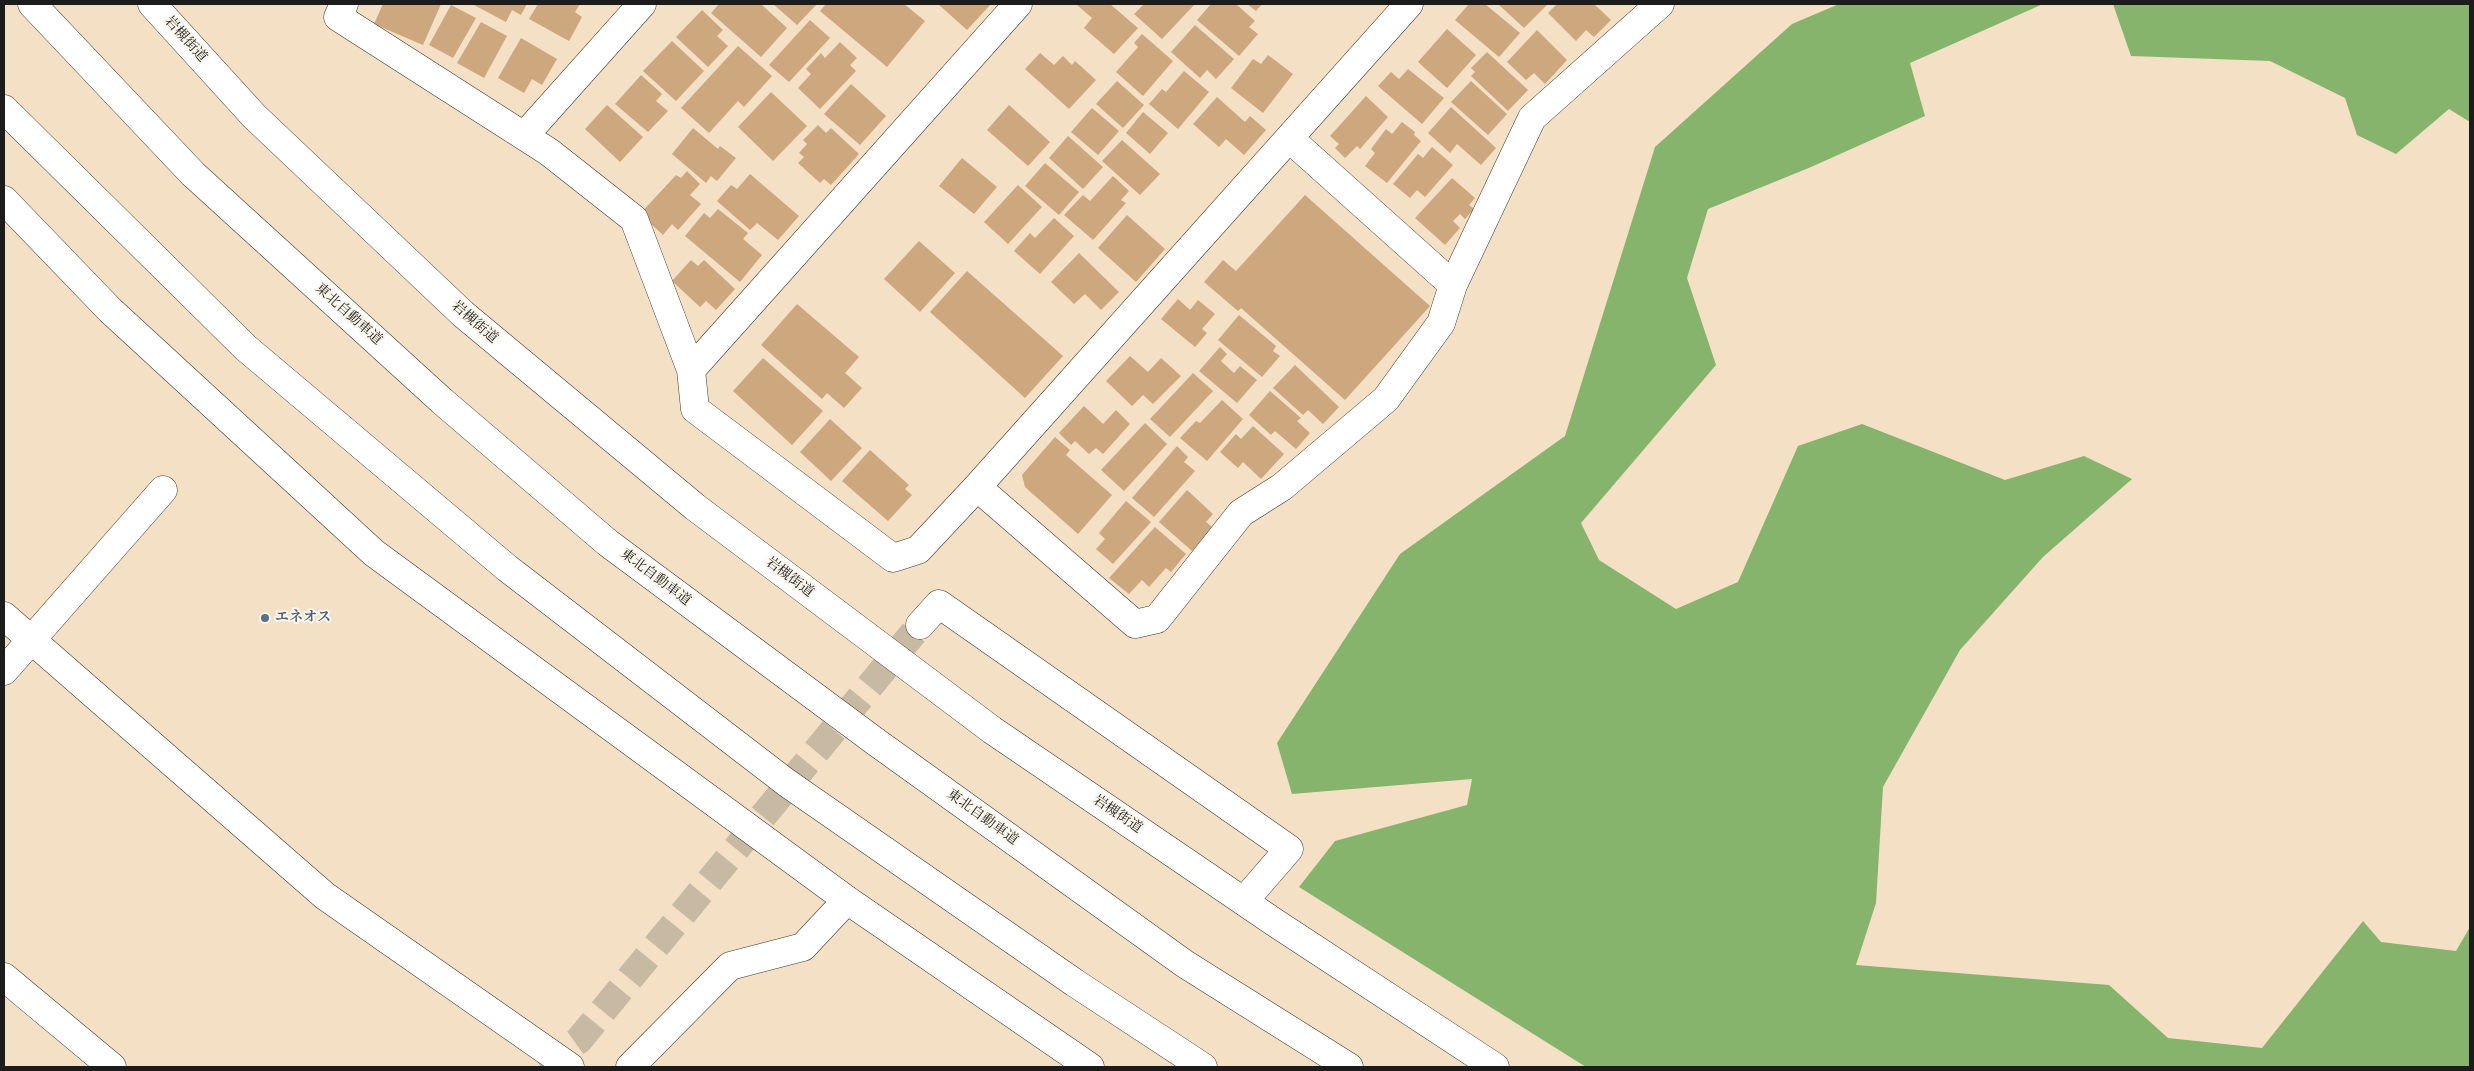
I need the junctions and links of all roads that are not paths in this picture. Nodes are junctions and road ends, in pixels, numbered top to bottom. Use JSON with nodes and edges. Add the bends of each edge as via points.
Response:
{"nodes":[{"id":1,"x":32,"y":4,"type":"edge"},
{"id":2,"x":152,"y":4,"type":"edge"},
{"id":3,"x":344,"y":4,"type":"edge"},
{"id":4,"x":642,"y":4,"type":"edge"},
{"id":5,"x":1018,"y":4,"type":"edge"},
{"id":6,"x":1409,"y":4,"type":"edge"},
{"id":7,"x":1660,"y":4,"type":"edge"},
{"id":8,"x":4,"y":109,"type":"edge"},
{"id":9,"x":524,"y":136,"type":"junction"},
{"id":10,"x":1290,"y":139,"type":"junction"},
{"id":11,"x":4,"y":200,"type":"edge"},
{"id":12,"x":1453,"y":285,"type":"junction"},
{"id":13,"x":691,"y":370,"type":"junction"},
{"id":14,"x":977,"y":487,"type":"junction"},
{"id":15,"x":163,"y":490,"type":"dead end"},
{"id":16,"x":4,"y":616,"type":"edge"},
{"id":17,"x":920,"y":625,"type":"tunnel mouth"},
{"id":18,"x":31,"y":641,"type":"junction"},
{"id":19,"x":4,"y":671,"type":"edge"},
{"id":20,"x":847,"y":900,"type":"junction"},
{"id":21,"x":1244,"y":901,"type":"junction"},
{"id":22,"x":4,"y":977,"type":"edge"},
{"id":23,"x":112,"y":1067,"type":"edge"},
{"id":24,"x":570,"y":1067,"type":"edge"},
{"id":25,"x":630,"y":1067,"type":"edge"},
{"id":26,"x":1090,"y":1067,"type":"edge"},
{"id":27,"x":1203,"y":1067,"type":"edge"},
{"id":28,"x":1349,"y":1067,"type":"edge"},
{"id":29,"x":1495,"y":1067,"type":"edge"}],
"edges":[{"from":1,"to":28,"type":"main road","name":"東北自動車道","via":[[193,174],[442,401],[608,543],[876,742],[1185,964]]},
{"from":2,"to":21,"type":"main road","name":"岩槻街道","via":[[254,116],[463,314],[696,507],[992,730]]},
{"from":3,"to":9,"type":"main road","via":[[338,17]]},
{"from":4,"to":9,"type":"main road"},
{"from":5,"to":13,"type":"main road"},
{"from":6,"to":10,"type":"main road"},
{"from":7,"to":12,"type":"main road","via":[[1532,118]]},
{"from":8,"to":27,"type":"main road","via":[[246,348],[507,568],[787,782],[1075,983]]},
{"from":9,"to":13,"type":"main road","via":[[634,220]]},
{"from":10,"to":12,"type":"main road"},
{"from":10,"to":14,"type":"main road"},
{"from":11,"to":20,"type":"main road","via":[[110,310],[374,554]]},
{"from":12,"to":14,"type":"main road","via":[[1441,323],[1386,399],[1282,487],[1241,513],[1157,620],[1135,624]]},
{"from":13,"to":14,"type":"main road","via":[[695,409],[893,558],[918,550]]},
{"from":15,"to":18,"type":"main road"},
{"from":16,"to":18,"type":"main road"},
{"from":17,"to":21,"type":"main road","via":[[939,604],[1289,849]]},
{"from":18,"to":19,"type":"main road"},
{"from":18,"to":24,"type":"main road","via":[[325,896]]},
{"from":20,"to":25,"type":"main road","via":[[803,947],[730,966]]},
{"from":20,"to":26,"type":"main road"},
{"from":21,"to":29,"type":"main road","name":"岩槻街道"},
{"from":22,"to":23,"type":"main road"}]}
